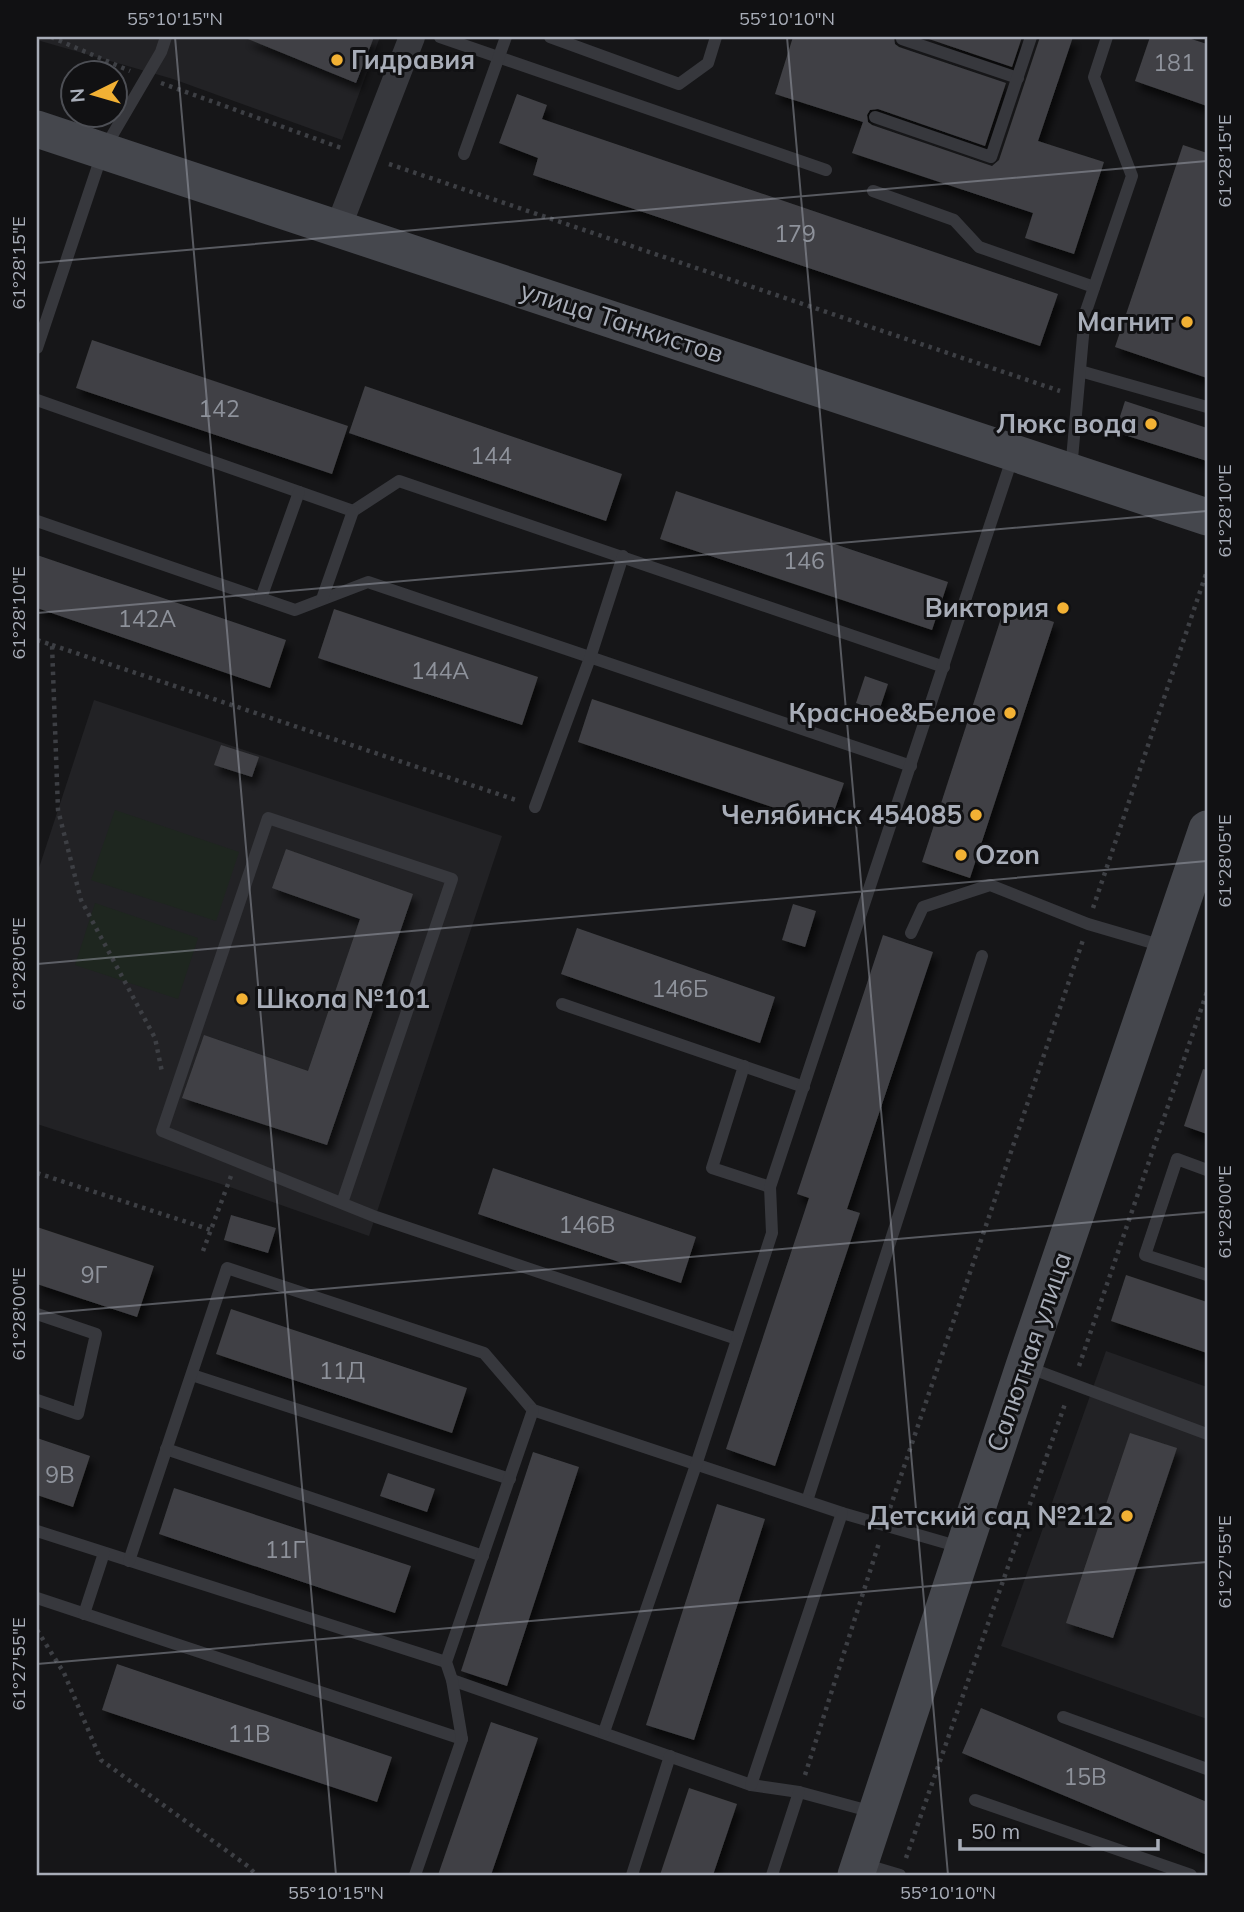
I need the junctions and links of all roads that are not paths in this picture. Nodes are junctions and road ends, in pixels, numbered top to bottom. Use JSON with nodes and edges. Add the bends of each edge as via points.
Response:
{"nodes":[{"id":1,"x":166,"y":37,"type":"edge"},
{"id":2,"x":412,"y":37,"type":"edge"},
{"id":3,"x":440,"y":37,"type":"edge"},
{"id":4,"x":506,"y":37,"type":"edge"},
{"id":5,"x":550,"y":37,"type":"edge"},
{"id":6,"x":716,"y":37,"type":"edge"},
{"id":7,"x":1031,"y":37,"type":"edge"},
{"id":8,"x":1107,"y":37,"type":"edge"},
{"id":9,"x":902,"y":39,"type":"dead end"},
{"id":10,"x":499,"y":57,"type":"junction"},
{"id":11,"x":1018,"y":78,"type":"junction"},
{"id":12,"x":875,"y":117,"type":"dead end"},
{"id":13,"x":37,"y":128,"type":"edge"},
{"id":14,"x":103,"y":151,"type":"junction"},
{"id":15,"x":464,"y":154,"type":"dead end"},
{"id":16,"x":827,"y":170,"type":"dead end"},
{"id":17,"x":873,"y":191,"type":"dead end"},
{"id":18,"x":338,"y":228,"type":"junction"},
{"id":19,"x":1094,"y":287,"type":"junction"},
{"id":20,"x":37,"y":348,"type":"edge"},
{"id":21,"x":1080,"y":371,"type":"junction"},
{"id":22,"x":37,"y":401,"type":"edge"},
{"id":23,"x":1207,"y":407,"type":"edge"},
{"id":24,"x":1015,"y":453,"type":"junction"},
{"id":25,"x":1070,"y":471,"type":"junction"},
{"id":26,"x":299,"y":492,"type":"junction"},
{"id":27,"x":353,"y":511,"type":"junction"},
{"id":28,"x":1207,"y":517,"type":"edge"},
{"id":29,"x":37,"y":521,"type":"edge"},
{"id":30,"x":623,"y":556,"type":"junction"},
{"id":31,"x":261,"y":598,"type":"junction"},
{"id":32,"x":323,"y":599,"type":"junction"},
{"id":33,"x":590,"y":658,"type":"junction"},
{"id":34,"x":943,"y":667,"type":"junction"},
{"id":35,"x":911,"y":766,"type":"junction"},
{"id":36,"x":535,"y":807,"type":"road end"},
{"id":37,"x":1207,"y":830,"type":"edge"},
{"id":38,"x":911,"y":933,"type":"dead end"},
{"id":39,"x":1167,"y":947,"type":"junction"},
{"id":40,"x":982,"y":956,"type":"dead end"},
{"id":41,"x":562,"y":1004,"type":"dead end"},
{"id":42,"x":744,"y":1066,"type":"junction"},
{"id":43,"x":804,"y":1087,"type":"junction"},
{"id":44,"x":1207,"y":1170,"type":"edge"},
{"id":45,"x":771,"y":1187,"type":"junction"},
{"id":46,"x":342,"y":1203,"type":"junction"},
{"id":47,"x":1207,"y":1275,"type":"edge"},
{"id":48,"x":37,"y":1314,"type":"edge"},
{"id":49,"x":737,"y":1339,"type":"junction"},
{"id":50,"x":1024,"y":1366,"type":"junction"},
{"id":51,"x":192,"y":1374,"type":"junction"},
{"id":52,"x":37,"y":1400,"type":"edge"},
{"id":53,"x":533,"y":1410,"type":"junction"},
{"id":54,"x":1207,"y":1434,"type":"edge"},
{"id":55,"x":166,"y":1449,"type":"junction"},
{"id":56,"x":696,"y":1465,"type":"junction"},
{"id":57,"x":510,"y":1479,"type":"junction"},
{"id":58,"x":807,"y":1501,"type":"junction"},
{"id":59,"x":842,"y":1513,"type":"junction"},
{"id":60,"x":37,"y":1531,"type":"edge"},
{"id":61,"x":964,"y":1548,"type":"junction"},
{"id":62,"x":104,"y":1553,"type":"junction"},
{"id":63,"x":483,"y":1556,"type":"junction"},
{"id":64,"x":129,"y":1561,"type":"junction"},
{"id":65,"x":37,"y":1598,"type":"edge"},
{"id":66,"x":84,"y":1614,"type":"junction"},
{"id":67,"x":446,"y":1662,"type":"junction"},
{"id":68,"x":452,"y":1680,"type":"junction"},
{"id":69,"x":1063,"y":1717,"type":"dead end"},
{"id":70,"x":604,"y":1732,"type":"junction"},
{"id":71,"x":462,"y":1739,"type":"junction"},
{"id":72,"x":670,"y":1756,"type":"junction"},
{"id":73,"x":1207,"y":1769,"type":"edge"},
{"id":74,"x":751,"y":1785,"type":"junction"},
{"id":75,"x":799,"y":1792,"type":"junction"},
{"id":76,"x":975,"y":1800,"type":"dead end"},
{"id":77,"x":876,"y":1813,"type":"junction"},
{"id":78,"x":858,"y":1869,"type":"edge"},
{"id":79,"x":415,"y":1875,"type":"edge"},
{"id":80,"x":632,"y":1875,"type":"edge"},
{"id":81,"x":772,"y":1875,"type":"edge"},
{"id":82,"x":900,"y":1875,"type":"edge"},
{"id":83,"x":1191,"y":1875,"type":"edge"}],
"edges":[{"from":1,"to":14,"type":"lane"},
{"from":2,"to":18,"type":"street"},
{"from":3,"to":10,"type":"lane"},
{"from":4,"to":10,"type":"lane"},
{"from":5,"to":6,"type":"lane","via":[[679,84],[708,63]]},
{"from":7,"to":11,"type":"lane"},
{"from":8,"to":19,"type":"lane","via":[[1094,76],[1132,176]]},
{"from":9,"to":11,"type":"lane"},
{"from":10,"to":15,"type":"lane"},
{"from":10,"to":16,"type":"lane"},
{"from":11,"to":12,"type":"lane","via":[[990,157]]},
{"from":13,"to":14,"type":"main road","name":"улица Танкистов"},
{"from":14,"to":18,"type":"main road","name":"улица Танкистов"},
{"from":14,"to":20,"type":"lane"},
{"from":17,"to":19,"type":"lane","via":[[954,220],[979,247]]},
{"from":18,"to":24,"type":"main road","name":"улица Танкистов"},
{"from":19,"to":21,"type":"lane","via":[[1085,314]]},
{"from":21,"to":23,"type":"lane"},
{"from":21,"to":25,"type":"lane"},
{"from":22,"to":26,"type":"lane"},
{"from":24,"to":25,"type":"main road","name":"улица Танкистов"},
{"from":24,"to":34,"type":"lane"},
{"from":25,"to":28,"type":"main road","name":"улица Танкистов"},
{"from":26,"to":27,"type":"lane"},
{"from":26,"to":31,"type":"lane"},
{"from":27,"to":30,"type":"lane","via":[[399,481]]},
{"from":27,"to":32,"type":"lane"},
{"from":29,"to":31,"type":"lane"},
{"from":30,"to":33,"type":"lane"},
{"from":30,"to":34,"type":"lane"},
{"from":31,"to":32,"type":"lane","via":[[295,610]]},
{"from":32,"to":33,"type":"lane","via":[[368,583]]},
{"from":33,"to":35,"type":"lane"},
{"from":33,"to":36,"type":"lane"},
{"from":34,"to":35,"type":"lane"},
{"from":35,"to":43,"type":"lane"},
{"from":37,"to":39,"type":"main road","name":"Салютная улица"},
{"from":38,"to":39,"type":"lane","via":[[923,907],[989,885]]},
{"from":39,"to":50,"type":"main road","name":"Салютная улица"},
{"from":40,"to":58,"type":"lane"},
{"from":41,"to":42,"type":"lane"},
{"from":42,"to":43,"type":"lane"},
{"from":42,"to":45,"type":"lane","via":[[712,1168]]},
{"from":43,"to":45,"type":"lane"},
{"from":44,"to":47,"type":"lane","via":[[1177,1159],[1145,1255]]},
{"from":45,"to":49,"type":"lane","via":[[772,1233]]},
{"from":46,"to":46,"type":"lane","via":[[162,1131],[268,818],[452,878]]},
{"from":46,"to":49,"type":"lane"},
{"from":48,"to":52,"type":"lane","via":[[96,1334],[78,1414]]},
{"from":49,"to":56,"type":"lane"},
{"from":50,"to":54,"type":"lane"},
{"from":50,"to":61,"type":"main road","name":"Салютная улица"},
{"from":51,"to":53,"type":"lane","via":[[227,1268],[484,1353]]},
{"from":51,"to":55,"type":"lane"},
{"from":51,"to":57,"type":"lane"},
{"from":53,"to":56,"type":"lane"},
{"from":53,"to":57,"type":"lane"},
{"from":55,"to":63,"type":"lane"},
{"from":55,"to":64,"type":"lane"},
{"from":56,"to":58,"type":"lane"},
{"from":56,"to":70,"type":"lane"},
{"from":57,"to":63,"type":"lane"},
{"from":58,"to":59,"type":"lane"},
{"from":59,"to":61,"type":"lane"},
{"from":59,"to":74,"type":"lane"},
{"from":60,"to":62,"type":"lane"},
{"from":61,"to":77,"type":"main road","name":"Салютная улица"},
{"from":62,"to":64,"type":"lane"},
{"from":62,"to":66,"type":"lane"},
{"from":63,"to":67,"type":"lane"},
{"from":64,"to":67,"type":"lane"},
{"from":65,"to":66,"type":"lane"},
{"from":66,"to":71,"type":"lane"},
{"from":67,"to":68,"type":"lane"},
{"from":68,"to":70,"type":"lane"},
{"from":68,"to":71,"type":"lane"},
{"from":69,"to":73,"type":"lane"},
{"from":70,"to":72,"type":"lane"},
{"from":71,"to":79,"type":"lane"},
{"from":72,"to":74,"type":"lane"},
{"from":72,"to":80,"type":"lane"},
{"from":74,"to":75,"type":"lane"},
{"from":75,"to":77,"type":"lane"},
{"from":75,"to":81,"type":"lane"},
{"from":76,"to":83,"type":"lane"},
{"from":77,"to":78,"type":"main road","name":"Салютная улица"},
{"from":78,"to":82,"type":"lane"}]}
